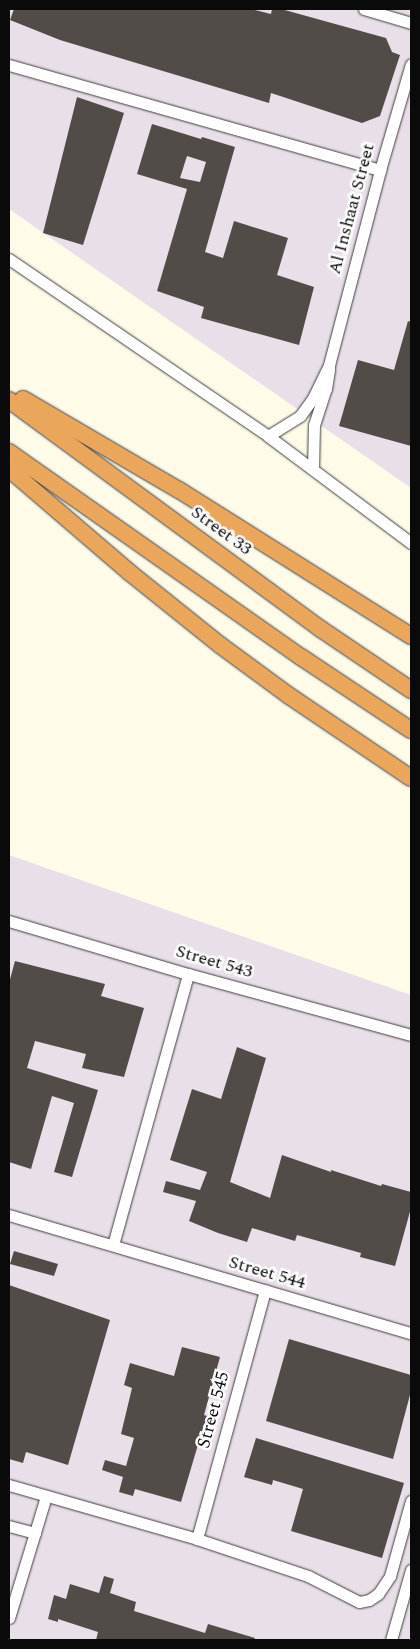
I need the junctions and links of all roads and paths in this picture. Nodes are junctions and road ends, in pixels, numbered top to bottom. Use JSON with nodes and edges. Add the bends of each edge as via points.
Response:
{"nodes":[{"id":1,"x":364,"y":9,"type":"edge"},
{"id":2,"x":411,"y":23,"type":"edge"},
{"id":3,"x":411,"y":64,"type":"edge"},
{"id":4,"x":9,"y":65,"type":"edge"},
{"id":5,"x":380,"y":170,"type":"junction"},
{"id":6,"x":9,"y":259,"type":"edge"},
{"id":7,"x":329,"y":364,"type":"junction"},
{"id":8,"x":9,"y":392,"type":"edge"},
{"id":9,"x":9,"y":400,"type":"edge"},
{"id":10,"x":268,"y":436,"type":"junction"},
{"id":11,"x":9,"y":452,"type":"edge"},
{"id":12,"x":9,"y":469,"type":"edge"},
{"id":13,"x":313,"y":469,"type":"junction"},
{"id":14,"x":411,"y":543,"type":"edge"},
{"id":15,"x":411,"y":636,"type":"edge"},
{"id":16,"x":411,"y":690,"type":"edge"},
{"id":17,"x":411,"y":730,"type":"edge"},
{"id":18,"x":411,"y":778,"type":"edge"},
{"id":19,"x":9,"y":921,"type":"edge"},
{"id":20,"x":188,"y":974,"type":"junction"},
{"id":21,"x":411,"y":1035,"type":"edge"},
{"id":22,"x":9,"y":1215,"type":"edge"},
{"id":23,"x":113,"y":1245,"type":"junction"},
{"id":24,"x":265,"y":1290,"type":"junction"},
{"id":25,"x":411,"y":1333,"type":"edge"},
{"id":26,"x":9,"y":1485,"type":"edge"},
{"id":27,"x":46,"y":1496,"type":"junction"},
{"id":28,"x":411,"y":1501,"type":"edge"},
{"id":29,"x":9,"y":1526,"type":"edge"},
{"id":30,"x":34,"y":1533,"type":"junction"},
{"id":31,"x":197,"y":1539,"type":"junction"},
{"id":32,"x":411,"y":1570,"type":"edge"},
{"id":33,"x":9,"y":1618,"type":"edge"},
{"id":34,"x":391,"y":1640,"type":"edge"}],
"edges":[{"from":1,"to":2,"type":"street"},
{"from":3,"to":5,"type":"street","name":"Al Inshaat Street"},
{"from":4,"to":5,"type":"street"},
{"from":5,"to":7,"type":"street","name":"Al Inshaat Street"},
{"from":6,"to":10,"type":"street"},
{"from":7,"to":10,"type":"street","name":"Al Inshaat Street","via":[[304,411]]},
{"from":7,"to":13,"type":"street","name":"Al Inshaat Street","via":[[326,389],[314,425]]},
{"from":8,"to":15,"type":"highway","via":[[172,485]]},
{"from":9,"to":16,"type":"highway","name":"Street 33","via":[[321,629]]},
{"from":10,"to":13,"type":"street"},
{"from":11,"to":17,"type":"highway","via":[[301,657]]},
{"from":12,"to":18,"type":"highway","via":[[227,650]]},
{"from":13,"to":14,"type":"street"},
{"from":19,"to":20,"type":"street","name":"Street 543"},
{"from":20,"to":21,"type":"street","name":"Street 543"},
{"from":20,"to":23,"type":"street"},
{"from":22,"to":23,"type":"street","name":"Street 544"},
{"from":23,"to":24,"type":"street","name":"Street 544"},
{"from":24,"to":25,"type":"street","name":"Street 544"},
{"from":24,"to":31,"type":"street","name":"Street 545"},
{"from":26,"to":27,"type":"street"},
{"from":27,"to":30,"type":"street"},
{"from":27,"to":31,"type":"street"},
{"from":28,"to":31,"type":"street","via":[[390,1576],[378,1594],[359,1602],[308,1576]]},
{"from":29,"to":30,"type":"street"},
{"from":30,"to":33,"type":"street"},
{"from":32,"to":34,"type":"street"}]}
